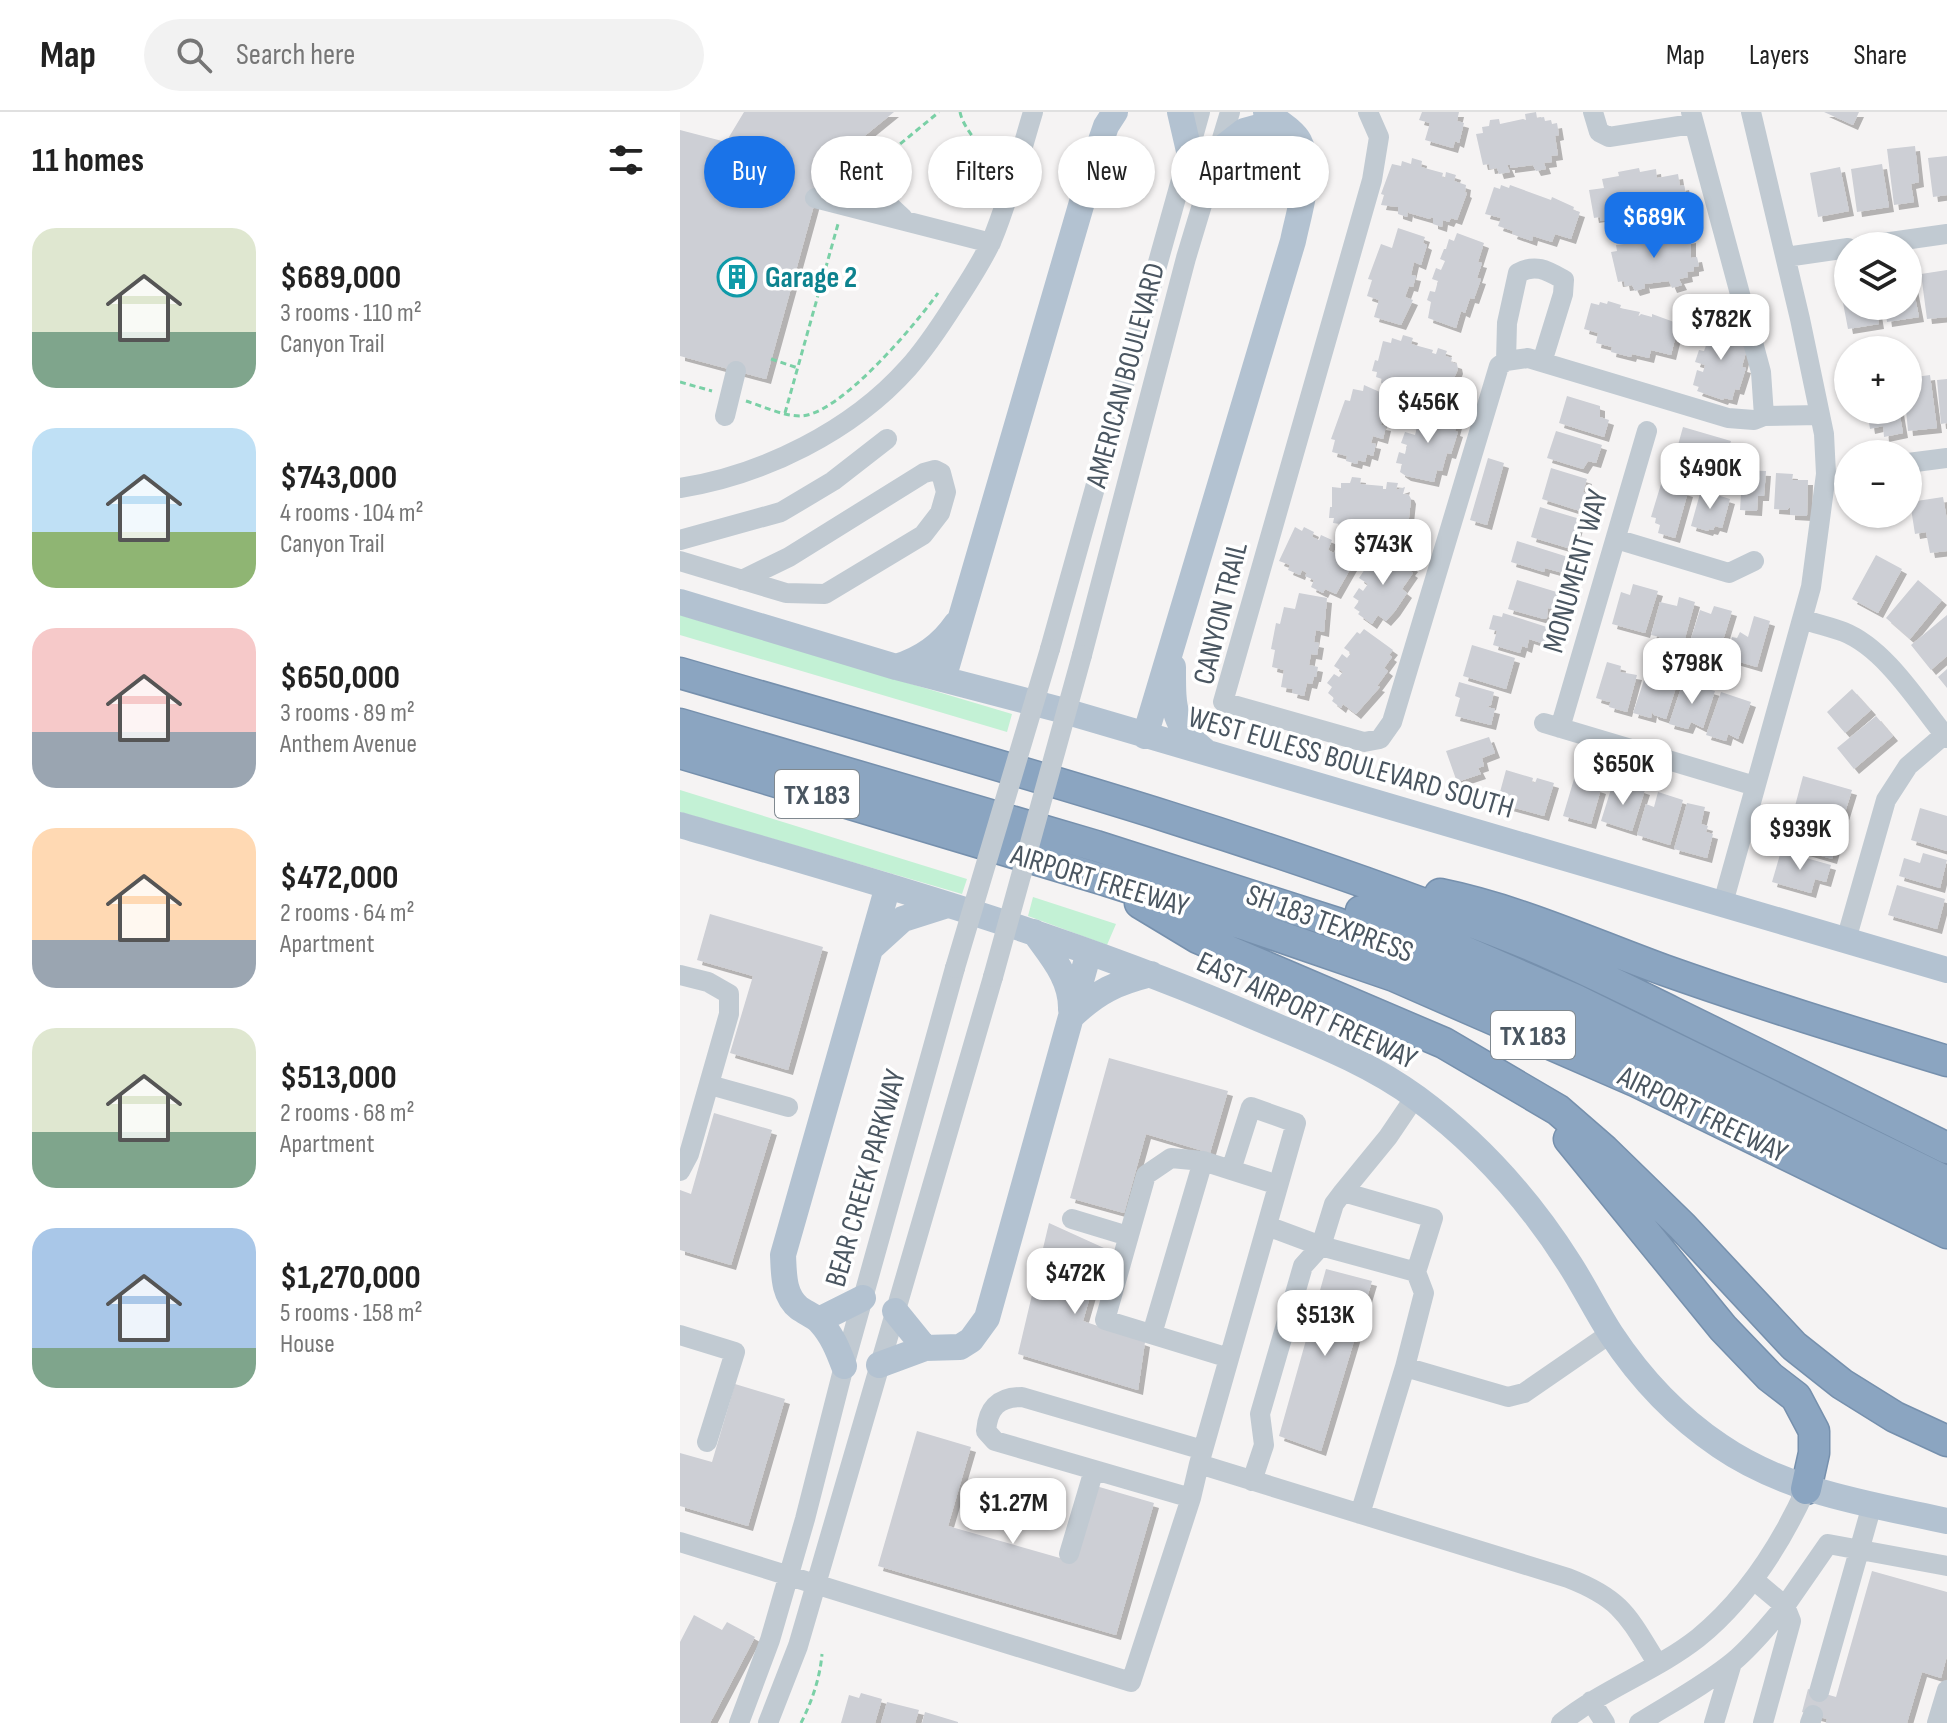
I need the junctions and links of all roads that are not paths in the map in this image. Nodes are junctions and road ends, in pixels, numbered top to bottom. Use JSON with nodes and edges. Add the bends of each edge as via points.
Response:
{"nodes":[{"id":1,"x":1033,"y":112,"type":"edge"},
{"id":2,"x":1115,"y":112,"type":"edge"},
{"id":3,"x":1180,"y":112,"type":"edge"},
{"id":4,"x":1200,"y":112,"type":"edge"},
{"id":5,"x":1230,"y":112,"type":"edge"},
{"id":6,"x":1593,"y":112,"type":"edge"},
{"id":7,"x":1751,"y":112,"type":"edge"},
{"id":8,"x":1272,"y":117,"type":"edge"},
{"id":9,"x":1374,"y":117,"type":"edge"},
{"id":10,"x":1692,"y":118,"type":"edge"},
{"id":11,"x":1186,"y":136,"type":"edge"},
{"id":12,"x":1193,"y":136,"type":"edge"},
{"id":13,"x":1222,"y":136,"type":"edge"},
{"id":14,"x":1238,"y":136,"type":"edge"},
{"id":15,"x":856,"y":208,"type":"edge"},
{"id":16,"x":893,"y":208,"type":"edge"},
{"id":17,"x":1173,"y":208,"type":"edge"},
{"id":18,"x":1201,"y":208,"type":"edge"},
{"id":19,"x":906,"y":220,"type":"junction"},
{"id":20,"x":1947,"y":234,"type":"edge"},
{"id":21,"x":1922,"y":238,"type":"edge"},
{"id":22,"x":981,"y":240,"type":"junction"},
{"id":23,"x":1834,"y":250,"type":"edge"},
{"id":24,"x":1786,"y":257,"type":"junction"},
{"id":25,"x":1506,"y":361,"type":"junction"},
{"id":26,"x":1542,"y":362,"type":"junction"},
{"id":27,"x":736,"y":371,"type":"dead end"},
{"id":28,"x":727,"y":406,"type":"road end"},
{"id":29,"x":1820,"y":415,"type":"junction"},
{"id":30,"x":1764,"y":416,"type":"junction"},
{"id":31,"x":1647,"y":431,"type":"dead end"},
{"id":32,"x":887,"y":439,"type":"dead end"},
{"id":33,"x":1947,"y":458,"type":"edge"},
{"id":34,"x":1922,"y":461,"type":"edge"},
{"id":35,"x":1834,"y":473,"type":"edge"},
{"id":36,"x":1826,"y":474,"type":"junction"},
{"id":37,"x":680,"y":488,"type":"edge"},
{"id":38,"x":1616,"y":539,"type":"junction"},
{"id":39,"x":680,"y":540,"type":"edge"},
{"id":40,"x":680,"y":561,"type":"edge"},
{"id":41,"x":1754,"y":561,"type":"dead end"},
{"id":42,"x":742,"y":580,"type":"junction"},
{"id":43,"x":680,"y":602,"type":"edge"},
{"id":44,"x":963,"y":614,"type":"junction"},
{"id":45,"x":1802,"y":619,"type":"junction"},
{"id":46,"x":1173,"y":645,"type":"junction"},
{"id":47,"x":1050,"y":649,"type":"joint"},
{"id":48,"x":896,"y":667,"type":"junction"},
{"id":49,"x":680,"y":673,"type":"edge"},
{"id":50,"x":943,"y":679,"type":"junction"},
{"id":51,"x":987,"y":691,"type":"junction"},
{"id":52,"x":680,"y":702,"type":"edge"},
{"id":53,"x":1100,"y":722,"type":"junction"},
{"id":54,"x":680,"y":724,"type":"edge"},
{"id":55,"x":1145,"y":736,"type":"junction"},
{"id":56,"x":1946,"y":736,"type":"edge"},
{"id":57,"x":680,"y":753,"type":"edge"},
{"id":58,"x":1209,"y":754,"type":"junction"},
{"id":59,"x":1755,"y":786,"type":"junction"},
{"id":60,"x":680,"y":825,"type":"edge"},
{"id":61,"x":831,"y":868,"type":"junction"},
{"id":62,"x":1344,"y":874,"type":"junction"},
{"id":63,"x":1101,"y":879,"type":"junction"},
{"id":64,"x":888,"y":886,"type":"junction"},
{"id":65,"x":1723,"y":903,"type":"junction"},
{"id":66,"x":947,"y":905,"type":"junction"},
{"id":67,"x":1034,"y":932,"type":"junction"},
{"id":68,"x":1846,"y":940,"type":"junction"},
{"id":69,"x":870,"y":949,"type":"junction"},
{"id":70,"x":1089,"y":952,"type":"junction"},
{"id":71,"x":1947,"y":970,"type":"edge"},
{"id":72,"x":1151,"y":974,"type":"junction"},
{"id":73,"x":680,"y":975,"type":"edge"},
{"id":74,"x":1071,"y":1017,"type":"junction"},
{"id":75,"x":1947,"y":1061,"type":"edge"},
{"id":76,"x":710,"y":1085,"type":"junction"},
{"id":77,"x":1415,"y":1097,"type":"junction"},
{"id":78,"x":788,"y":1107,"type":"dead end"},
{"id":79,"x":1558,"y":1110,"type":"junction"},
{"id":80,"x":1947,"y":1148,"type":"edge"},
{"id":81,"x":1203,"y":1161,"type":"junction"},
{"id":82,"x":1231,"y":1170,"type":"junction"},
{"id":83,"x":680,"y":1171,"type":"edge"},
{"id":84,"x":1947,"y":1182,"type":"edge"},
{"id":85,"x":1278,"y":1185,"type":"junction"},
{"id":86,"x":1343,"y":1192,"type":"junction"},
{"id":87,"x":1947,"y":1208,"type":"edge"},
{"id":88,"x":1072,"y":1219,"type":"dead end"},
{"id":89,"x":1267,"y":1226,"type":"junction"},
{"id":90,"x":1947,"y":1233,"type":"edge"},
{"id":91,"x":1128,"y":1236,"type":"junction"},
{"id":92,"x":1321,"y":1246,"type":"junction"},
{"id":93,"x":1416,"y":1272,"type":"junction"},
{"id":94,"x":863,"y":1298,"type":"junction"},
{"id":95,"x":895,"y":1311,"type":"junction"},
{"id":96,"x":819,"y":1320,"type":"junction"},
{"id":97,"x":1611,"y":1333,"type":"junction"},
{"id":98,"x":1152,"y":1334,"type":"junction"},
{"id":99,"x":680,"y":1335,"type":"edge"},
{"id":100,"x":925,"y":1348,"type":"junction"},
{"id":101,"x":1229,"y":1358,"type":"junction"},
{"id":102,"x":879,"y":1365,"type":"junction"},
{"id":103,"x":844,"y":1366,"type":"junction"},
{"id":104,"x":1405,"y":1367,"type":"junction"},
{"id":105,"x":1947,"y":1441,"type":"edge"},
{"id":106,"x":707,"y":1442,"type":"dead end"},
{"id":107,"x":1201,"y":1457,"type":"junction"},
{"id":108,"x":1094,"y":1470,"type":"junction"},
{"id":109,"x":1252,"y":1481,"type":"junction"},
{"id":110,"x":1806,"y":1489,"type":"junction"},
{"id":111,"x":1191,"y":1498,"type":"junction"},
{"id":112,"x":1872,"y":1505,"type":"junction"},
{"id":113,"x":1360,"y":1514,"type":"junction"},
{"id":114,"x":1947,"y":1521,"type":"edge"},
{"id":115,"x":680,"y":1542,"type":"edge"},
{"id":116,"x":1860,"y":1550,"type":"junction"},
{"id":117,"x":1069,"y":1554,"type":"dead end"},
{"id":118,"x":1947,"y":1565,"type":"edge"},
{"id":119,"x":789,"y":1575,"type":"junction"},
{"id":120,"x":1754,"y":1580,"type":"junction"},
{"id":121,"x":815,"y":1585,"type":"junction"},
{"id":122,"x":1785,"y":1606,"type":"junction"},
{"id":123,"x":1657,"y":1663,"type":"junction"},
{"id":124,"x":1732,"y":1663,"type":"junction"},
{"id":125,"x":1947,"y":1690,"type":"edge"},
{"id":126,"x":1819,"y":1692,"type":"dead end"},
{"id":127,"x":1591,"y":1701,"type":"junction"},
{"id":128,"x":1668,"y":1713,"type":"edge"},
{"id":129,"x":739,"y":1723,"type":"edge"},
{"id":130,"x":768,"y":1723,"type":"edge"},
{"id":131,"x":1561,"y":1723,"type":"edge"},
{"id":132,"x":1605,"y":1723,"type":"edge"},
{"id":133,"x":1639,"y":1723,"type":"edge"},
{"id":134,"x":1714,"y":1723,"type":"edge"},
{"id":135,"x":1763,"y":1723,"type":"edge"},
{"id":136,"x":1937,"y":1723,"type":"edge"}],
"edges":[{"from":1,"to":22,"type":"street"},
{"from":2,"to":44,"type":"main road","via":[[1094,161]]},
{"from":3,"to":11,"type":"main road"},
{"from":4,"to":12,"type":"street","name":"AMERICAN BOULEVARD"},
{"from":5,"to":13,"type":"street","name":"AMERICAN BOULEVARD"},
{"from":6,"to":10,"type":"street","via":[[1599,132],[1609,137]]},
{"from":7,"to":24,"type":"street"},
{"from":8,"to":14,"type":"main road"},
{"from":8,"to":46,"type":"main road","via":[[1298,140],[1304,186],[1293,241]]},
{"from":9,"to":25,"type":"street","name":"CANYON TRAIL","via":[[1379,137],[1372,180],[1223,702],[1364,742],[1380,739],[1392,722],[1499,366]]},
{"from":10,"to":30,"type":"street","via":[[1761,372]]},
{"from":15,"to":19,"type":"street"},
{"from":16,"to":19,"type":"street"},
{"from":17,"to":47,"type":"street","name":"AMERICAN BOULEVARD"},
{"from":18,"to":95,"type":"street","name":"AMERICAN BOULEVARD","bridge":true,"via":[[993,977]]},
{"from":19,"to":22,"type":"street"},
{"from":20,"to":21,"type":"street"},
{"from":22,"to":37,"type":"street","via":[[947,316],[908,368],[864,407],[812,442],[750,470]]},
{"from":23,"to":24,"type":"street"},
{"from":24,"to":29,"type":"street"},
{"from":25,"to":26,"type":"street"},
{"from":25,"to":26,"type":"street","via":[[1507,323],[1518,273],[1544,268],[1564,280]]},
{"from":26,"to":30,"type":"street","via":[[1728,418]]},
{"from":27,"to":28,"type":"street"},
{"from":29,"to":30,"type":"street"},
{"from":29,"to":36,"type":"street"},
{"from":31,"to":38,"type":"street","name":"MONUMENT WAY"},
{"from":32,"to":39,"type":"street","via":[[781,512]]},
{"from":33,"to":34,"type":"street"},
{"from":35,"to":36,"type":"street"},
{"from":36,"to":45,"type":"street"},
{"from":38,"to":41,"type":"street","via":[[1729,573]]},
{"from":38,"to":59,"type":"street","name":"MONUMENT WAY","via":[[1552,726]]},
{"from":40,"to":42,"type":"street"},
{"from":42,"to":42,"type":"street","via":[[786,593],[825,594],[923,535],[940,513],[946,492],[941,473],[924,473]]},
{"from":43,"to":48,"type":"main road"},
{"from":44,"to":48,"type":"main road","via":[[929,653]]},
{"from":44,"to":50,"type":"main road"},
{"from":44,"to":51,"type":"main road","via":[[969,671]]},
{"from":45,"to":56,"type":"street","via":[[1845,632],[1869,647]]},
{"from":45,"to":59,"type":"street"},
{"from":46,"to":53,"type":"main road","via":[[1148,700],[1124,716]]},
{"from":46,"to":55,"type":"main road"},
{"from":46,"to":58,"type":"main road","via":[[1173,699],[1180,726]]},
{"from":47,"to":94,"type":"street","name":"BEAR CREEK PARKWAY","bridge":true},
{"from":48,"to":50,"type":"main road"},
{"from":49,"to":62,"type":"highway","number":"TX 183"},
{"from":50,"to":51,"type":"main road"},
{"from":51,"to":53,"type":"main road","name":"WEST EULESS BOULEVARD SOUTH"},
{"from":52,"to":84,"type":"highway","name":"SH 183 TEXPRESS","via":[[1118,831],[1413,929],[1574,999]]},
{"from":53,"to":55,"type":"main road","name":"WEST EULESS BOULEVARD SOUTH"},
{"from":54,"to":87,"type":"highway","name":"SH 183 TEXPRESS","via":[[1337,923],[1574,1021]]},
{"from":55,"to":58,"type":"main road","name":"WEST EULESS BOULEVARD SOUTH"},
{"from":56,"to":68,"type":"street","via":[[1908,766],[1886,800]]},
{"from":57,"to":63,"type":"highway","name":"AIRPORT FREEWAY","number":"TX 183"},
{"from":58,"to":65,"type":"main road","name":"WEST EULESS BOULEVARD SOUTH"},
{"from":59,"to":65,"type":"street"},
{"from":60,"to":61,"type":"main road","name":"EAST AIRPORT FREEWAY"},
{"from":61,"to":64,"type":"main road","name":"EAST AIRPORT FREEWAY"},
{"from":61,"to":69,"type":"main road","via":[[863,897],[871,917]]},
{"from":62,"to":75,"type":"highway","via":[[1485,904],[1664,970]]},
{"from":62,"to":80,"type":"highway","number":"TX 183","via":[[1535,947]]},
{"from":63,"to":79,"type":"highway","via":[[1198,938],[1444,1043]]},
{"from":63,"to":90,"type":"highway","name":"AIRPORT FREEWAY","number":"TX 183","via":[[1394,976],[1503,1021]]},
{"from":64,"to":66,"type":"main road","name":"EAST AIRPORT FREEWAY"},
{"from":64,"to":69,"type":"main road"},
{"from":65,"to":68,"type":"main road","name":"WEST EULESS BOULEVARD SOUTH"},
{"from":66,"to":67,"type":"main road","name":"EAST AIRPORT FREEWAY"},
{"from":66,"to":69,"type":"main road","via":[[903,919]]},
{"from":67,"to":70,"type":"main road","name":"EAST AIRPORT FREEWAY"},
{"from":67,"to":74,"type":"main road","via":[[1071,992]]},
{"from":68,"to":71,"type":"main road","name":"WEST EULESS BOULEVARD SOUTH"},
{"from":69,"to":96,"type":"main road","via":[[783,1255],[790,1297]]},
{"from":70,"to":72,"type":"main road","name":"EAST AIRPORT FREEWAY"},
{"from":70,"to":74,"type":"main road"},
{"from":72,"to":74,"type":"main road","via":[[1118,983]]},
{"from":72,"to":77,"type":"main road","name":"EAST AIRPORT FREEWAY","via":[[1303,1037]]},
{"from":73,"to":76,"type":"street","via":[[729,994],[729,1014]]},
{"from":74,"to":100,"type":"main road","via":[[987,1318],[960,1347]]},
{"from":76,"to":78,"type":"street"},
{"from":76,"to":83,"type":"street"},
{"from":77,"to":86,"type":"street"},
{"from":77,"to":97,"type":"main road","name":"EAST AIRPORT FREEWAY","via":[[1503,1175],[1537,1216]]},
{"from":79,"to":105,"type":"highway","via":[[1672,1216],[1794,1346],[1881,1409]]},
{"from":79,"to":110,"type":"highway","via":[[1567,1136],[1689,1289],[1770,1377],[1796,1397],[1814,1431]]},
{"from":81,"to":82,"type":"street"},
{"from":81,"to":91,"type":"street","via":[[1171,1158],[1146,1175]]},
{"from":81,"to":98,"type":"street"},
{"from":82,"to":85,"type":"street"},
{"from":82,"to":85,"type":"street","via":[[1251,1107],[1296,1123]]},
{"from":85,"to":89,"type":"street"},
{"from":86,"to":92,"type":"street"},
{"from":86,"to":93,"type":"street","via":[[1433,1218]]},
{"from":88,"to":91,"type":"street"},
{"from":89,"to":92,"type":"street"},
{"from":89,"to":101,"type":"street"},
{"from":91,"to":98,"type":"street","via":[[1105,1320]]},
{"from":92,"to":93,"type":"street"},
{"from":92,"to":109,"type":"street","via":[[1303,1266],[1260,1414],[1264,1445]]},
{"from":93,"to":104,"type":"street","via":[[1424,1293]]},
{"from":94,"to":96,"type":"main road"},
{"from":94,"to":103,"type":"street","name":"BEAR CREEK PARKWAY"},
{"from":95,"to":100,"type":"main road"},
{"from":95,"to":102,"type":"street"},
{"from":96,"to":103,"type":"main road"},
{"from":97,"to":104,"type":"street","via":[[1524,1393],[1508,1397]]},
{"from":97,"to":110,"type":"main road","name":"EAST AIRPORT FREEWAY","via":[[1661,1397],[1693,1425],[1755,1466]]},
{"from":98,"to":101,"type":"street"},
{"from":99,"to":106,"type":"street","via":[[735,1352]]},
{"from":100,"to":102,"type":"main road"},
{"from":101,"to":107,"type":"street"},
{"from":102,"to":121,"type":"street"},
{"from":103,"to":119,"type":"street","name":"BEAR CREEK PARKWAY"},
{"from":104,"to":113,"type":"street"},
{"from":107,"to":108,"type":"street","via":[[1022,1397],[995,1404],[987,1416],[986,1431],[995,1441]]},
{"from":107,"to":109,"type":"street"},
{"from":107,"to":111,"type":"street"},
{"from":108,"to":111,"type":"street"},
{"from":108,"to":117,"type":"street"},
{"from":109,"to":113,"type":"street"},
{"from":110,"to":112,"type":"main road","name":"EAST AIRPORT FREEWAY"},
{"from":110,"to":120,"type":"street"},
{"from":111,"to":121,"type":"street","via":[[1131,1682]]},
{"from":112,"to":114,"type":"main road","name":"EAST AIRPORT FREEWAY"},
{"from":112,"to":116,"type":"street"},
{"from":113,"to":123,"type":"street","via":[[1597,1590],[1624,1611]]},
{"from":115,"to":119,"type":"street"},
{"from":116,"to":118,"type":"street"},
{"from":116,"to":122,"type":"street","via":[[1828,1544]]},
{"from":116,"to":126,"type":"street"},
{"from":119,"to":121,"type":"street"},
{"from":119,"to":129,"type":"street","name":"BEAR CREEK PARKWAY"},
{"from":120,"to":122,"type":"street"},
{"from":120,"to":123,"type":"street","via":[[1697,1638]]},
{"from":121,"to":130,"type":"street"},
{"from":122,"to":124,"type":"street"},
{"from":122,"to":135,"type":"street","via":[[1791,1621]]},
{"from":123,"to":127,"type":"street"},
{"from":124,"to":128,"type":"street"},
{"from":124,"to":134,"type":"street"},
{"from":125,"to":136,"type":"street"},
{"from":127,"to":131,"type":"street"},
{"from":127,"to":132,"type":"street"},
{"from":128,"to":133,"type":"street"}]}
